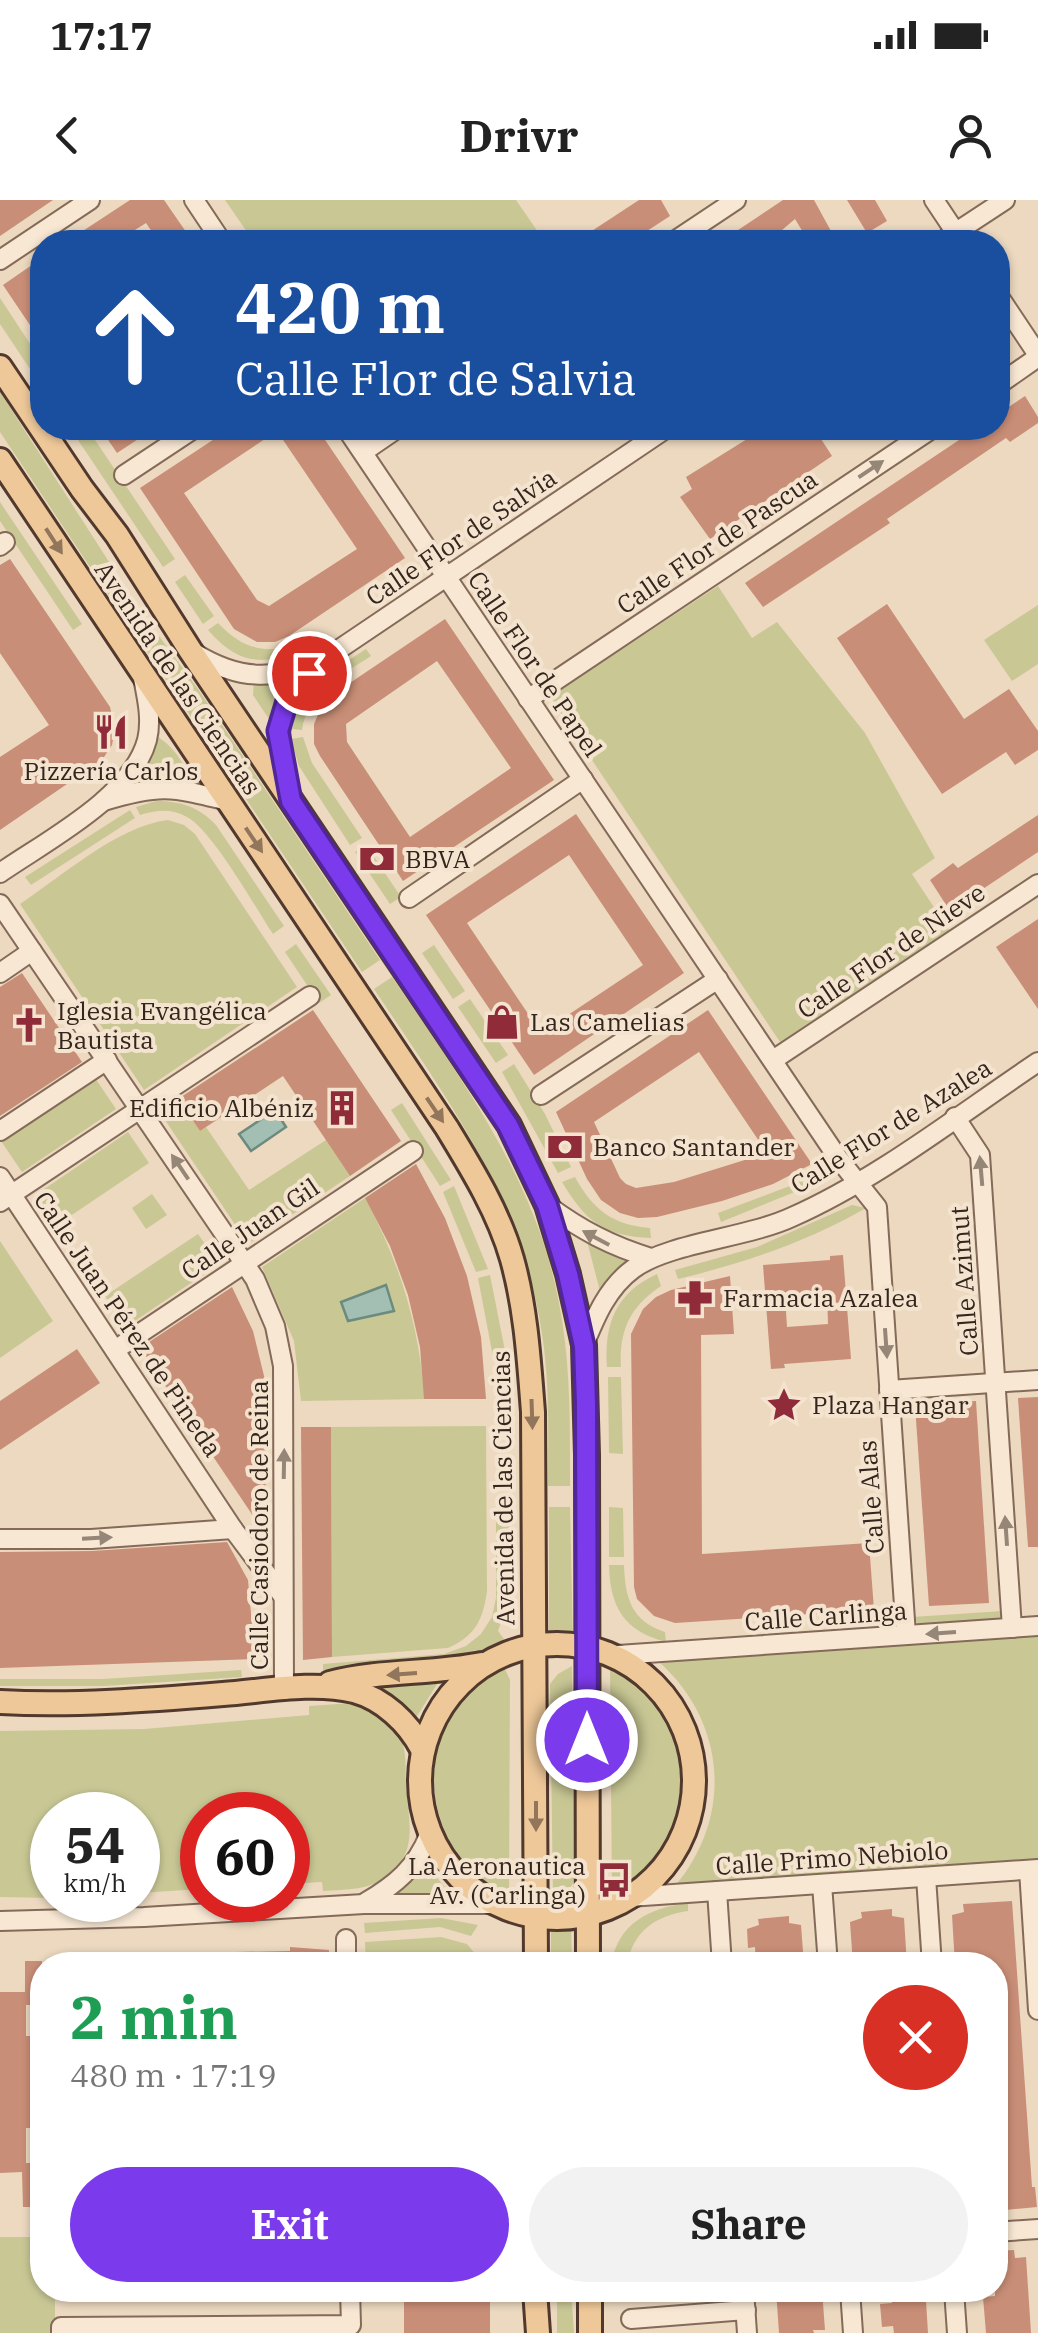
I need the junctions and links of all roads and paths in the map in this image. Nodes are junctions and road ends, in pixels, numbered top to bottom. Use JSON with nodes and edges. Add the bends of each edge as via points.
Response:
{"nodes":[{"id":1,"x":90,"y":200,"type":"edge"},
{"id":2,"x":194,"y":200,"type":"edge"},
{"id":3,"x":736,"y":200,"type":"edge"},
{"id":4,"x":934,"y":200,"type":"edge"},
{"id":5,"x":1005,"y":200,"type":"edge"},
{"id":6,"x":45,"y":230,"type":"edge"},
{"id":7,"x":214,"y":230,"type":"edge"},
{"id":8,"x":691,"y":230,"type":"edge"},
{"id":9,"x":949,"y":230,"type":"edge"},
{"id":10,"x":965,"y":230,"type":"edge"},
{"id":11,"x":30,"y":240,"type":"edge"},
{"id":12,"x":0,"y":260,"type":"edge"},
{"id":13,"x":1010,"y":313,"type":"edge"},
{"id":14,"x":1038,"y":356,"type":"edge"},
{"id":15,"x":0,"y":367,"type":"edge"},
{"id":16,"x":1010,"y":376,"type":"edge"},
{"id":17,"x":30,"y":410,"type":"edge"},
{"id":18,"x":51,"y":440,"type":"edge"},
{"id":19,"x":176,"y":440,"type":"edge"},
{"id":20,"x":354,"y":440,"type":"edge"},
{"id":21,"x":380,"y":440,"type":"edge"},
{"id":22,"x":649,"y":440,"type":"edge"},
{"id":23,"x":915,"y":440,"type":"edge"},
{"id":24,"x":362,"y":452,"type":"junction"},
{"id":25,"x":0,"y":460,"type":"edge"},
{"id":26,"x":124,"y":475,"type":"dead end"},
{"id":27,"x":446,"y":576,"type":"junction"},
{"id":28,"x":190,"y":650,"type":"junction"},
{"id":29,"x":332,"y":654,"type":"junction"},
{"id":30,"x":142,"y":673,"type":"junction"},
{"id":31,"x":528,"y":698,"type":"junction"},
{"id":32,"x":583,"y":780,"type":"junction"},
{"id":33,"x":104,"y":801,"type":"junction"},
{"id":34,"x":228,"y":801,"type":"junction"},
{"id":35,"x":291,"y":801,"type":"junction"},
{"id":36,"x":0,"y":874,"type":"edge"},
{"id":37,"x":1038,"y":884,"type":"edge"},
{"id":38,"x":408,"y":898,"type":"dead end"},
{"id":39,"x":0,"y":904,"type":"edge"},
{"id":40,"x":32,"y":952,"type":"junction"},
{"id":41,"x":0,"y":972,"type":"edge"},
{"id":42,"x":718,"y":979,"type":"junction"},
{"id":43,"x":310,"y":996,"type":"dead end"},
{"id":44,"x":107,"y":1060,"type":"junction"},
{"id":45,"x":773,"y":1060,"type":"junction"},
{"id":46,"x":1038,"y":1062,"type":"edge"},
{"id":47,"x":540,"y":1094,"type":"dead end"},
{"id":48,"x":140,"y":1109,"type":"junction"},
{"id":49,"x":955,"y":1117,"type":"junction"},
{"id":50,"x":0,"y":1132,"type":"edge"},
{"id":51,"x":413,"y":1150,"type":"dead end"},
{"id":52,"x":0,"y":1177,"type":"edge"},
{"id":53,"x":856,"y":1183,"type":"junction"},
{"id":54,"x":6,"y":1198,"type":"edge"},
{"id":55,"x":547,"y":1205,"type":"junction"},
{"id":56,"x":651,"y":1258,"type":"junction"},
{"id":57,"x":244,"y":1262,"type":"junction"},
{"id":58,"x":584,"y":1346,"type":"junction"},
{"id":59,"x":115,"y":1350,"type":"junction"},
{"id":60,"x":1038,"y":1380,"type":"edge"},
{"id":61,"x":996,"y":1383,"type":"junction"},
{"id":62,"x":889,"y":1390,"type":"junction"},
{"id":63,"x":234,"y":1529,"type":"junction"},
{"id":64,"x":0,"y":1539,"type":"edge"},
{"id":65,"x":283,"y":1596,"type":"junction"},
{"id":66,"x":1038,"y":1626,"type":"edge"},
{"id":67,"x":1012,"y":1628,"type":"junction"},
{"id":68,"x":906,"y":1635,"type":"junction"},
{"id":69,"x":535,"y":1648,"type":"junction"},
{"id":70,"x":587,"y":1648,"type":"junction"},
{"id":71,"x":618,"y":1655,"type":"junction"},
{"id":72,"x":490,"y":1663,"type":"junction"},
{"id":73,"x":314,"y":1688,"type":"junction"},
{"id":74,"x":284,"y":1690,"type":"junction"},
{"id":75,"x":0,"y":1702,"type":"edge"},
{"id":76,"x":422,"y":1749,"type":"junction"},
{"id":77,"x":429,"y":1835,"type":"junction"},
{"id":78,"x":1033,"y":1869,"type":"edge"},
{"id":79,"x":926,"y":1876,"type":"junction"},
{"id":80,"x":822,"y":1884,"type":"junction"},
{"id":81,"x":717,"y":1891,"type":"junction"},
{"id":82,"x":629,"y":1897,"type":"junction"},
{"id":83,"x":364,"y":1904,"type":"junction"},
{"id":84,"x":495,"y":1904,"type":"junction"},
{"id":85,"x":588,"y":1913,"type":"junction"},
{"id":86,"x":536,"y":1916,"type":"junction"},
{"id":87,"x":0,"y":1921,"type":"edge"},
{"id":88,"x":346,"y":1939,"type":"dead end"},
{"id":89,"x":346,"y":1952,"type":"edge"},
{"id":90,"x":536,"y":1952,"type":"edge"},
{"id":91,"x":588,"y":1952,"type":"edge"},
{"id":92,"x":721,"y":1952,"type":"edge"},
{"id":93,"x":827,"y":1952,"type":"edge"},
{"id":94,"x":931,"y":1952,"type":"edge"},
{"id":95,"x":1038,"y":2010,"type":"edge"},
{"id":96,"x":1038,"y":2229,"type":"edge"},
{"id":97,"x":1008,"y":2231,"type":"edge"},
{"id":98,"x":350,"y":2302,"type":"edge"},
{"id":99,"x":535,"y":2302,"type":"edge"},
{"id":100,"x":590,"y":2302,"type":"edge"},
{"id":101,"x":745,"y":2302,"type":"edge"},
{"id":102,"x":851,"y":2302,"type":"edge"},
{"id":103,"x":955,"y":2302,"type":"edge"},
{"id":104,"x":746,"y":2310,"type":"junction"},
{"id":105,"x":631,"y":2318,"type":"dead end"},
{"id":106,"x":313,"y":2329,"type":"edge"},
{"id":107,"x":60,"y":2333,"type":"edge"},
{"id":108,"x":538,"y":2333,"type":"edge"},
{"id":109,"x":590,"y":2333,"type":"edge"},
{"id":110,"x":747,"y":2333,"type":"edge"},
{"id":111,"x":853,"y":2333,"type":"edge"},
{"id":112,"x":957,"y":2333,"type":"edge"}],
"edges":[{"from":1,"to":6,"type":"street"},
{"from":2,"to":7,"type":"street"},
{"from":3,"to":8,"type":"street"},
{"from":4,"to":9,"type":"street"},
{"from":5,"to":10,"type":"street"},
{"from":11,"to":12,"type":"street"},
{"from":13,"to":14,"type":"street"},
{"from":14,"to":16,"type":"street"},
{"from":15,"to":17,"type":"main road","name":"Avenida de las Ciencias"},
{"from":18,"to":28,"type":"main road","name":"Avenida de las Ciencias"},
{"from":19,"to":26,"type":"street"},
{"from":20,"to":24,"type":"street","name":"Calle Flor de Papel"},
{"from":21,"to":24,"type":"street"},
{"from":22,"to":27,"type":"street","name":"Calle Flor de Salvia"},
{"from":31,"to":23,"type":"street","name":"Calle Flor de Pascua","one_way":true},
{"from":24,"to":27,"type":"street","name":"Calle Flor de Papel"},
{"from":25,"to":30,"type":"main road","name":"Avenida de las Ciencias","one_way":true},
{"from":27,"to":29,"type":"street","name":"Calle Flor de Salvia"},
{"from":27,"to":31,"type":"street","name":"Calle Flor de Papel"},
{"from":28,"to":29,"type":"street","name":"Calle Flor de Salvia","via":[[221,668],[255,675]]},
{"from":28,"to":35,"type":"main road","name":"Avenida de las Ciencias"},
{"from":29,"to":35,"type":"street","name":"Calle Flor de Salvia","via":[[304,678],[282,714],[280,752]]},
{"from":30,"to":33,"type":"street","via":[[147,740],[129,775]]},
{"from":30,"to":34,"type":"main road","name":"Avenida de las Ciencias"},
{"from":31,"to":32,"type":"street","name":"Calle Flor de Papel"},
{"from":32,"to":38,"type":"street","name":"Calle Flor de Papel"},
{"from":32,"to":42,"type":"street","name":"Calle Flor de Papel"},
{"from":33,"to":34,"type":"street","via":[[159,788]]},
{"from":33,"to":36,"type":"street"},
{"from":34,"to":69,"type":"main road","name":"Avenida de las Ciencias","one_way":true,"via":[[447,1128],[512,1258],[532,1395]]},
{"from":35,"to":55,"type":"main road","name":"Avenida de las Ciencias","via":[[508,1125]]},
{"from":37,"to":45,"type":"street","name":"Calle Flor de Nieve"},
{"from":39,"to":40,"type":"street","name":"Calle Casiodoro de Reina"},
{"from":40,"to":41,"type":"street"},
{"from":40,"to":44,"type":"street","name":"Calle Casiodoro de Reina"},
{"from":42,"to":45,"type":"street","name":"Calle Flor de Papel"},
{"from":42,"to":47,"type":"street"},
{"from":43,"to":48,"type":"street"},
{"from":44,"to":48,"type":"street","name":"Calle Casiodoro de Reina"},
{"from":44,"to":50,"type":"street"},
{"from":45,"to":53,"type":"street","name":"Calle Flor de Papel"},
{"from":46,"to":49,"type":"street","name":"Calle Flor de Azalea"},
{"from":48,"to":54,"type":"street"},
{"from":57,"to":48,"type":"street","name":"Calle Casiodoro de Reina","one_way":true},
{"from":49,"to":53,"type":"street","name":"Calle Flor de Azalea"},
{"from":61,"to":49,"type":"street","name":"Calle Azimut","one_way":true,"via":[[980,1155]]},
{"from":51,"to":57,"type":"street","name":"Calle Juan Gil"},
{"from":52,"to":54,"type":"street","name":"Calle Juan Pérez de Pineda"},
{"from":53,"to":56,"type":"street","name":"Calle Flor de Azalea","via":[[792,1218]]},
{"from":53,"to":62,"type":"street","name":"Calle Alas","one_way":true,"via":[[877,1207]]},
{"from":54,"to":59,"type":"street","name":"Calle Juan Pérez de Pineda"},
{"from":56,"to":55,"type":"street","one_way":true,"via":[[598,1240]]},
{"from":55,"to":58,"type":"main road","name":"Avenida de las Ciencias"},
{"from":56,"to":58,"type":"street","via":[[608,1296]]},
{"from":57,"to":59,"type":"street","name":"Calle Juan Gil"},
{"from":65,"to":57,"type":"street","name":"Calle Casiodoro de Reina","one_way":true,"via":[[283,1366],[275,1326]]},
{"from":58,"to":70,"type":"main road","name":"Avenida de las Ciencias"},
{"from":59,"to":63,"type":"street","name":"Calle Juan Pérez de Pineda"},
{"from":60,"to":61,"type":"street"},
{"from":61,"to":62,"type":"street"},
{"from":67,"to":61,"type":"street","name":"Calle Azimut","one_way":true},
{"from":62,"to":68,"type":"street","name":"Calle Alas"},
{"from":64,"to":63,"type":"street","one_way":true},
{"from":63,"to":65,"type":"street","name":"Calle Juan Pérez de Pineda"},
{"from":65,"to":74,"type":"street","name":"Calle Casiodoro de Reina"},
{"from":66,"to":67,"type":"street","name":"Calle Carlinga"},
{"from":67,"to":68,"type":"street","name":"Calle Carlinga","one_way":true},
{"from":68,"to":71,"type":"street","name":"Calle Carlinga"},
{"from":69,"to":70,"type":"main road","name":"Avenida de las Ciencias"},
{"from":69,"to":72,"type":"main road","name":"Avenida de las Ciencias"},
{"from":69,"to":86,"type":"main road","name":"Avenida de las Ciencias","one_way":true},
{"from":70,"to":71,"type":"main road","name":"Avenida de las Ciencias"},
{"from":70,"to":85,"type":"main road","name":"Avenida de las Ciencias"},
{"from":71,"to":82,"type":"main road","name":"Avenida de las Ciencias","via":[[676,1708],[691,1741],[696,1777],[693,1813],[680,1846]]},
{"from":72,"to":73,"type":"main road","one_way":true,"via":[[355,1677]]},
{"from":72,"to":76,"type":"main road","name":"Avenida de las Ciencias","via":[[452,1692]]},
{"from":73,"to":74,"type":"main road"},
{"from":73,"to":76,"type":"main road","via":[[378,1700]]},
{"from":74,"to":75,"type":"main road"},
{"from":76,"to":77,"type":"main road","name":"Avenida de las Ciencias","via":[[418,1792]]},
{"from":77,"to":83,"type":"street","via":[[398,1884]]},
{"from":77,"to":84,"type":"main road","name":"Avenida de las Ciencias","via":[[456,1876]]},
{"from":78,"to":79,"type":"street","name":"Calle Primo Nebiolo"},
{"from":78,"to":95,"type":"street"},
{"from":79,"to":80,"type":"street","name":"Calle Primo Nebiolo"},
{"from":79,"to":94,"type":"street"},
{"from":80,"to":81,"type":"street","name":"Calle Primo Nebiolo"},
{"from":80,"to":93,"type":"street"},
{"from":81,"to":82,"type":"street","name":"Calle Primo Nebiolo"},
{"from":81,"to":92,"type":"street"},
{"from":82,"to":85,"type":"main road","name":"Avenida de las Ciencias"},
{"from":83,"to":84,"type":"street"},
{"from":83,"to":87,"type":"street"},
{"from":84,"to":86,"type":"main road","name":"Avenida de las Ciencias"},
{"from":85,"to":86,"type":"main road","name":"Avenida de las Ciencias"},
{"from":85,"to":91,"type":"main road"},
{"from":86,"to":90,"type":"main road"},
{"from":88,"to":89,"type":"street"},
{"from":96,"to":97,"type":"street"},
{"from":98,"to":106,"type":"street","via":[[351,2324]]},
{"from":99,"to":108,"type":"main road"},
{"from":100,"to":109,"type":"main road"},
{"from":101,"to":104,"type":"street"},
{"from":102,"to":111,"type":"street"},
{"from":103,"to":112,"type":"street"},
{"from":104,"to":105,"type":"street"},
{"from":104,"to":110,"type":"street"},
{"from":106,"to":107,"type":"street","via":[[60,2326]]}]}
